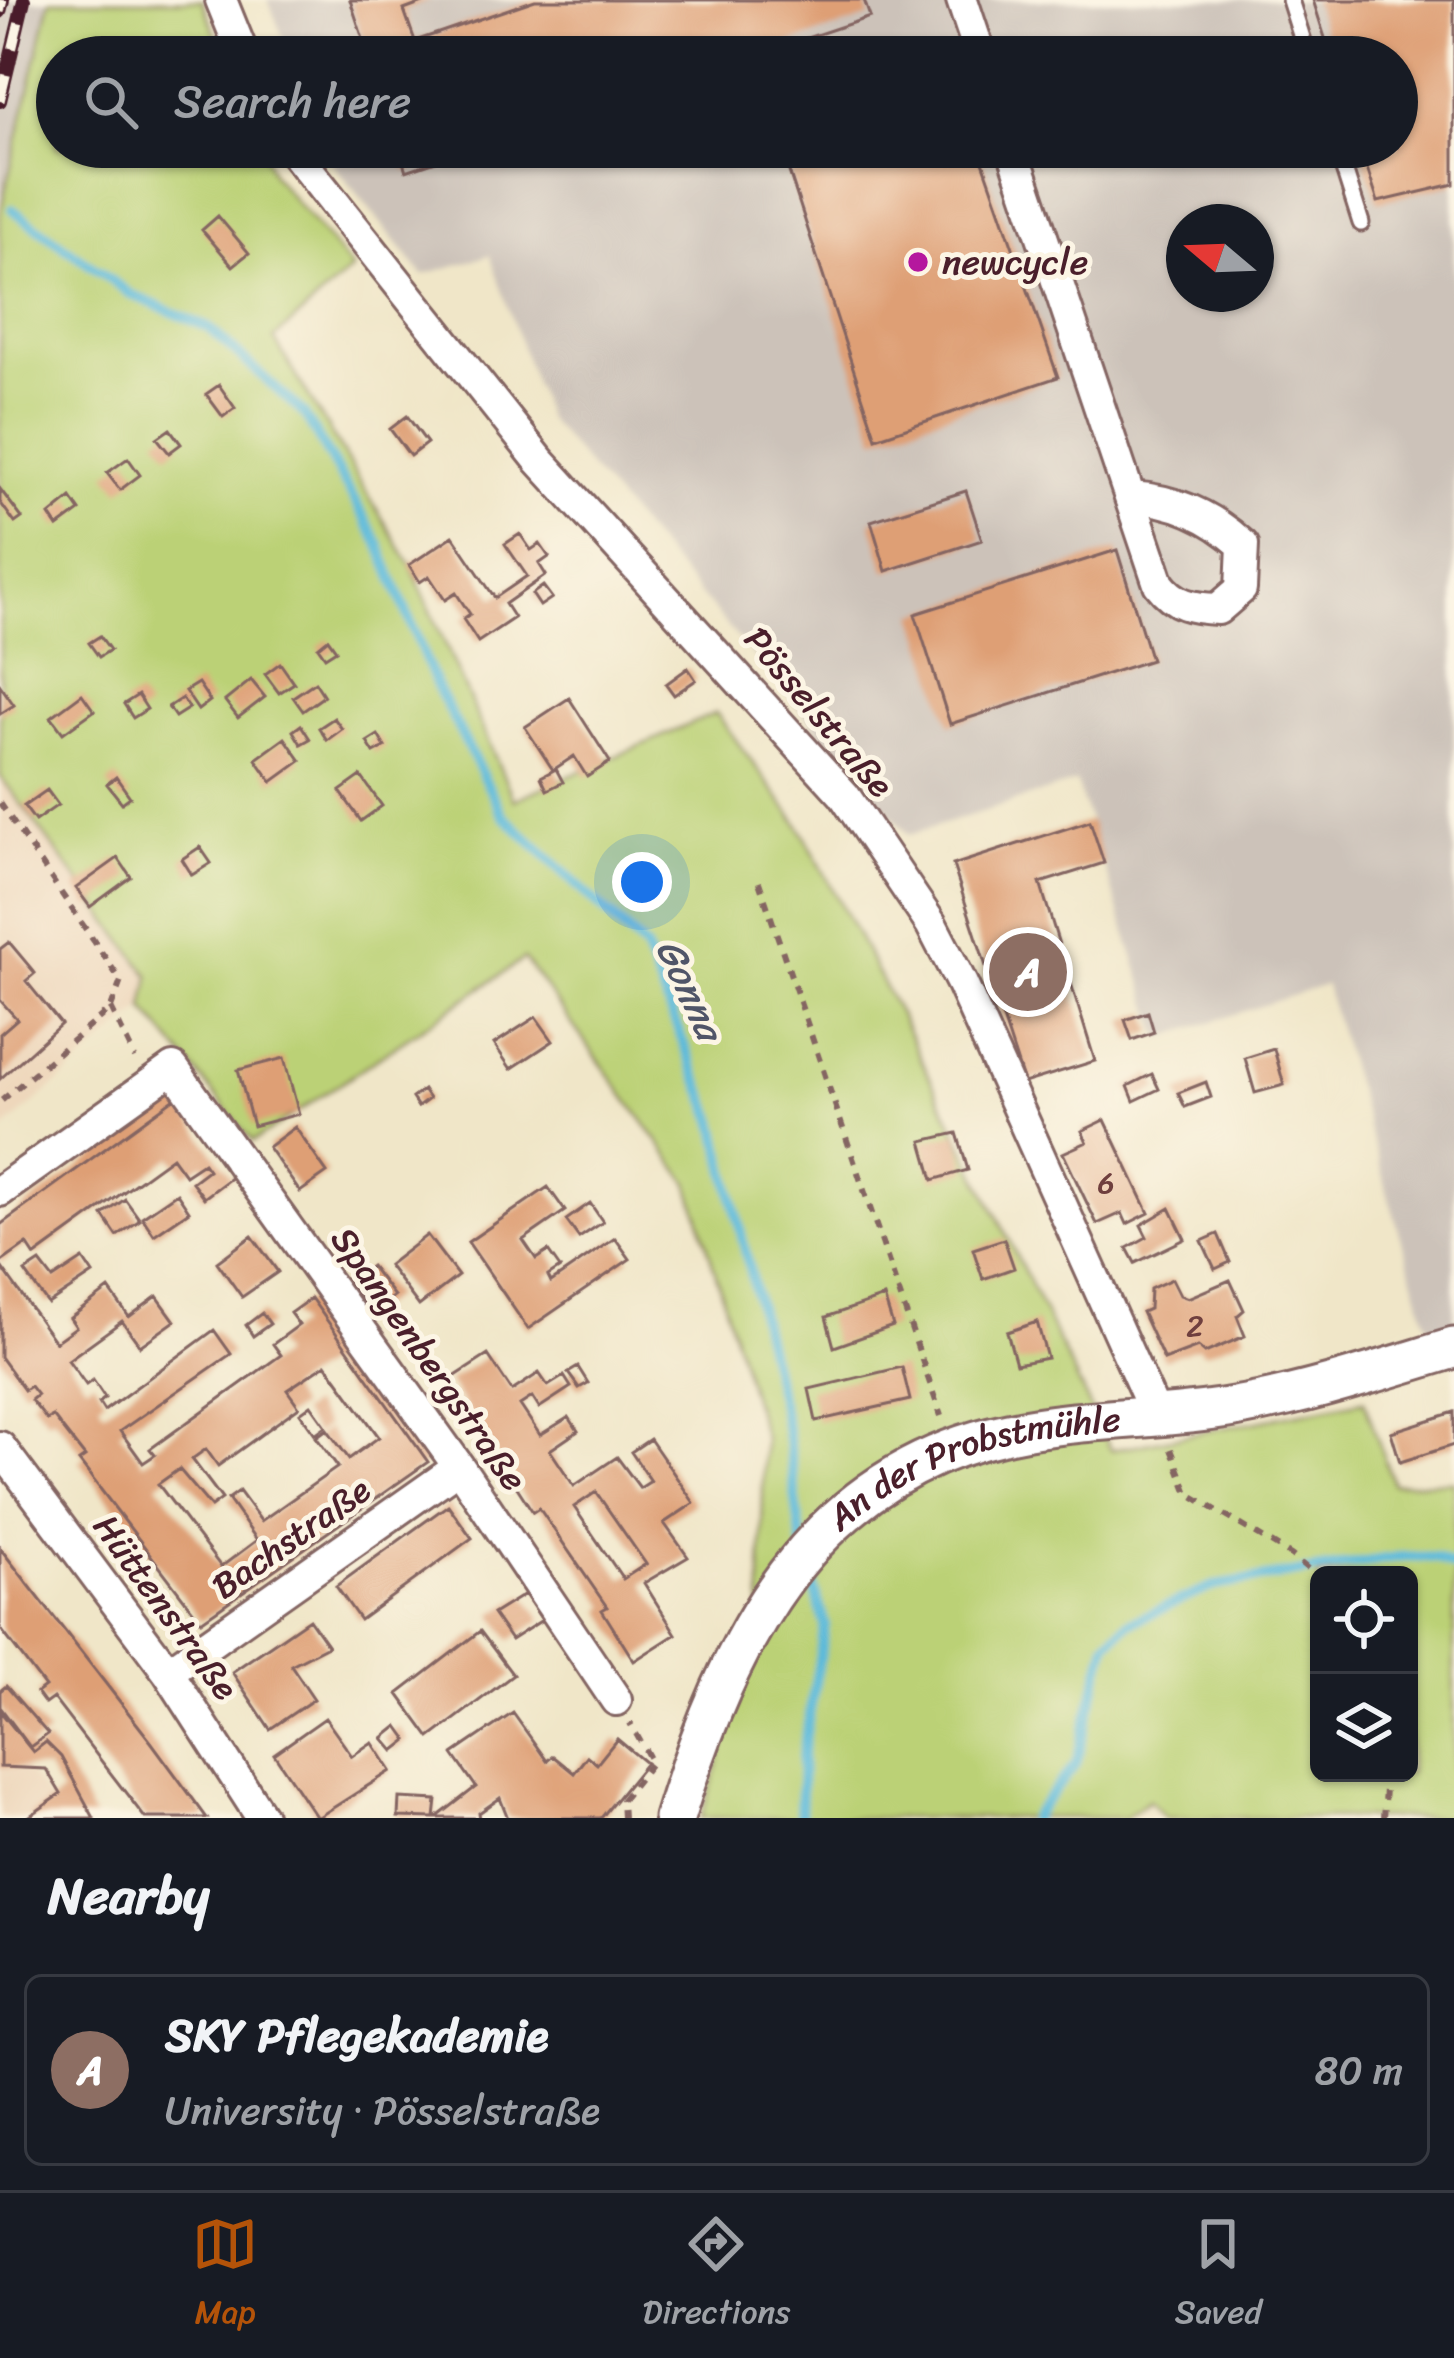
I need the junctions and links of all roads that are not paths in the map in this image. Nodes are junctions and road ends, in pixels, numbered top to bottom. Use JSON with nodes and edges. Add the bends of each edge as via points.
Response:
{"nodes":[{"id":1,"x":221,"y":0,"type":"edge"},
{"id":2,"x":962,"y":0,"type":"edge"},
{"id":3,"x":1289,"y":0,"type":"edge"},
{"id":4,"x":236,"y":36,"type":"edge"},
{"id":5,"x":974,"y":36,"type":"edge"},
{"id":6,"x":1301,"y":36,"type":"edge"},
{"id":7,"x":307,"y":168,"type":"edge"},
{"id":8,"x":1019,"y":168,"type":"edge"},
{"id":9,"x":1344,"y":168,"type":"edge"},
{"id":10,"x":1361,"y":223,"type":"dead end"},
{"id":11,"x":1131,"y":497,"type":"dead end"},
{"id":12,"x":0,"y":1191,"type":"edge"},
{"id":13,"x":1454,"y":1348,"type":"edge"},
{"id":14,"x":1155,"y":1414,"type":"junction"},
{"id":15,"x":0,"y":1447,"type":"edge"},
{"id":16,"x":459,"y":1467,"type":"junction"},
{"id":17,"x":168,"y":1672,"type":"junction"},
{"id":18,"x":616,"y":1700,"type":"road end"},
{"id":19,"x":262,"y":1818,"type":"edge"},
{"id":20,"x":674,"y":1818,"type":"edge"}],
"edges":[{"from":1,"to":4,"type":"street"},
{"from":2,"to":5,"type":"street"},
{"from":3,"to":6,"type":"lane"},
{"from":7,"to":14,"type":"street","name":"Pösselstraße","via":[[539,460],[844,795],[932,924]]},
{"from":8,"to":11,"type":"street"},
{"from":9,"to":10,"type":"lane"},
{"from":12,"to":16,"type":"street","name":"Spangenbergstraße","via":[[160,1075]]},
{"from":13,"to":14,"type":"street","name":"An der Probstmühle","via":[[1295,1395]]},
{"from":14,"to":20,"type":"street","name":"An der Probstmühle","via":[[1062,1423],[951,1448],[878,1489],[773,1590],[723,1676]]},
{"from":15,"to":17,"type":"street","name":"Hüttenstraße"},
{"from":16,"to":17,"type":"street","name":"Bachstraße"},
{"from":16,"to":18,"type":"street","name":"Spangenbergstraße"},
{"from":17,"to":19,"type":"street","name":"Hüttenstraße"}]}
